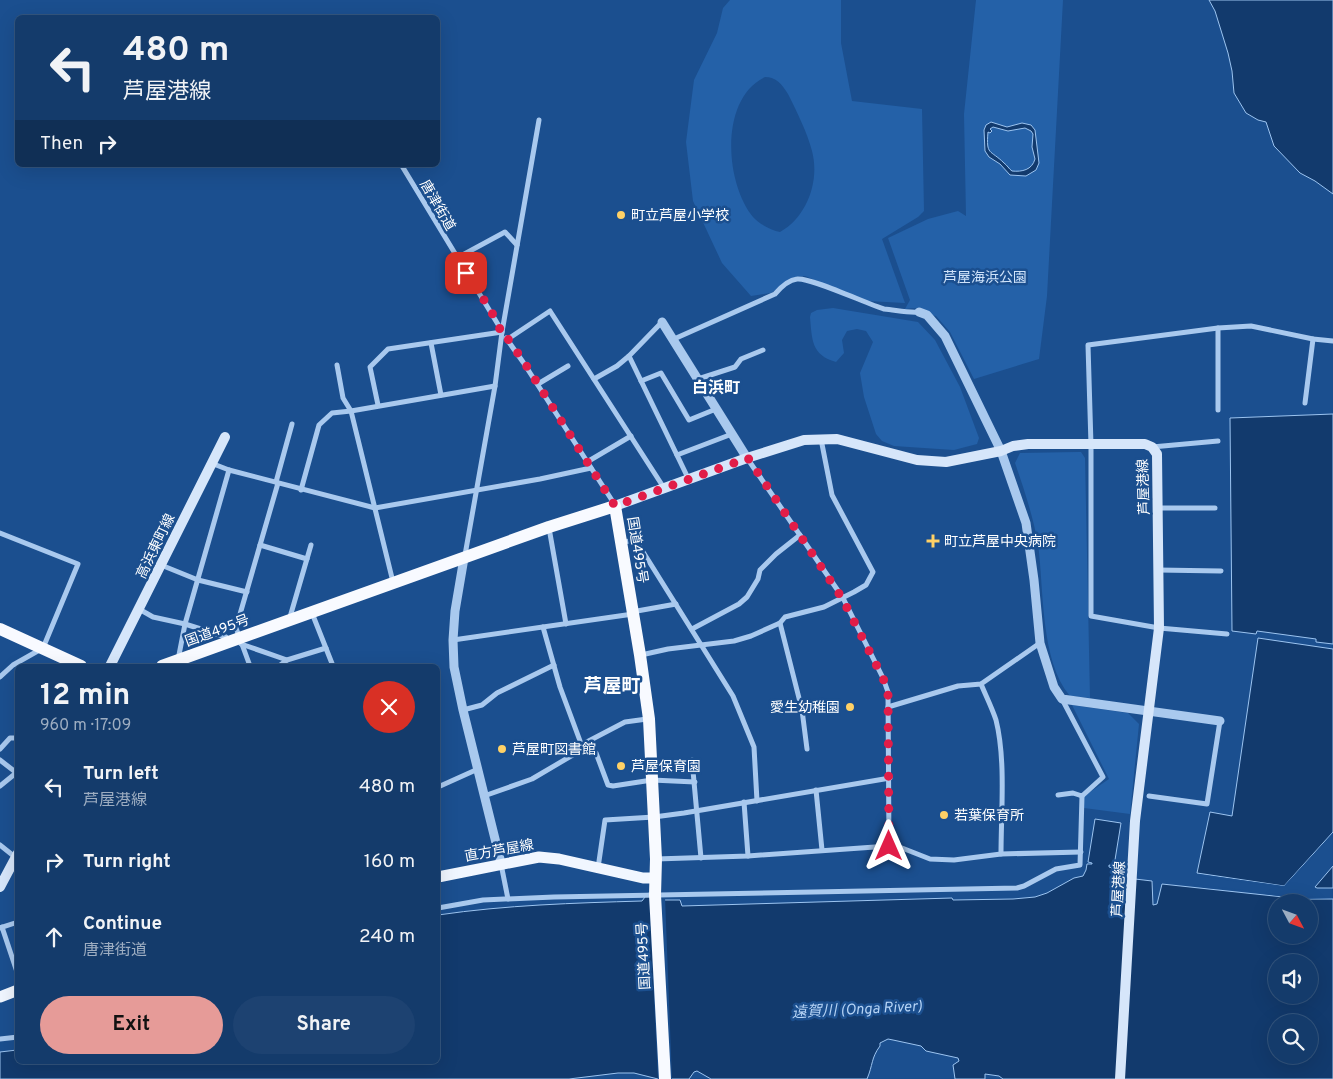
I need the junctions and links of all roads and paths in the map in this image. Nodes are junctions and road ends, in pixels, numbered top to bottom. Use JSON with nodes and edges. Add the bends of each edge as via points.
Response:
{"nodes":[{"id":1,"x":539,"y":120,"type":"dead end"},
{"id":2,"x":403,"y":167,"type":"edge"},
{"id":3,"x":517,"y":245,"type":"junction"},
{"id":4,"x":457,"y":258,"type":"junction"},
{"id":5,"x":919,"y":312,"type":"joint"},
{"id":6,"x":662,"y":322,"type":"joint"},
{"id":7,"x":1218,"y":328,"type":"junction"},
{"id":8,"x":501,"y":334,"type":"junction"},
{"id":9,"x":508,"y":339,"type":"junction"},
{"id":10,"x":674,"y":339,"type":"junction"},
{"id":11,"x":1313,"y":339,"type":"junction"},
{"id":12,"x":1333,"y":341,"type":"edge"},
{"id":13,"x":431,"y":343,"type":"junction"},
{"id":14,"x":763,"y":350,"type":"dead end"},
{"id":15,"x":629,"y":356,"type":"junction"},
{"id":16,"x":337,"y":365,"type":"dead end"},
{"id":17,"x":568,"y":366,"type":"dead end"},
{"id":18,"x":594,"y":379,"type":"junction"},
{"id":19,"x":698,"y":379,"type":"junction"},
{"id":20,"x":641,"y":381,"type":"junction"},
{"id":21,"x":538,"y":384,"type":"junction"},
{"id":22,"x":494,"y":386,"type":"junction"},
{"id":23,"x":441,"y":395,"type":"junction"},
{"id":24,"x":1305,"y":403,"type":"dead end"},
{"id":25,"x":378,"y":405,"type":"junction"},
{"id":26,"x":716,"y":409,"type":"junction"},
{"id":27,"x":1218,"y":410,"type":"dead end"},
{"id":28,"x":351,"y":411,"type":"junction"},
{"id":29,"x":292,"y":424,"type":"dead end"},
{"id":30,"x":732,"y":434,"type":"junction"},
{"id":31,"x":631,"y":436,"type":"junction"},
{"id":32,"x":225,"y":437,"type":"dead end"},
{"id":33,"x":821,"y":439,"type":"junction"},
{"id":34,"x":1218,"y":441,"type":"dead end"},
{"id":35,"x":1091,"y":444,"type":"junction"},
{"id":36,"x":1152,"y":447,"type":"junction"},
{"id":37,"x":1001,"y":451,"type":"junction"},
{"id":38,"x":677,"y":454,"type":"junction"},
{"id":39,"x":748,"y":458,"type":"junction"},
{"id":40,"x":211,"y":463,"type":"junction"},
{"id":41,"x":589,"y":465,"type":"junction"},
{"id":42,"x":229,"y":470,"type":"junction"},
{"id":43,"x":689,"y":480,"type":"junction"},
{"id":44,"x":277,"y":482,"type":"junction"},
{"id":45,"x":664,"y":488,"type":"junction"},
{"id":46,"x":301,"y":490,"type":"junction"},
{"id":47,"x":476,"y":490,"type":"junction"},
{"id":48,"x":615,"y":506,"type":"junction"},
{"id":49,"x":375,"y":508,"type":"junction"},
{"id":50,"x":1158,"y":508,"type":"junction"},
{"id":51,"x":1216,"y":508,"type":"dead end"},
{"id":52,"x":549,"y":527,"type":"junction"},
{"id":53,"x":0,"y":533,"type":"edge"},
{"id":54,"x":800,"y":535,"type":"junction"},
{"id":55,"x":622,"y":542,"type":"junction"},
{"id":56,"x":310,"y":545,"type":"dead end"},
{"id":57,"x":260,"y":546,"type":"junction"},
{"id":58,"x":464,"y":558,"type":"junction"},
{"id":59,"x":307,"y":559,"type":"junction"},
{"id":60,"x":161,"y":565,"type":"junction"},
{"id":61,"x":1158,"y":570,"type":"junction"},
{"id":62,"x":1221,"y":571,"type":"dead end"},
{"id":63,"x":198,"y":580,"type":"junction"},
{"id":64,"x":393,"y":582,"type":"junction"},
{"id":65,"x":247,"y":592,"type":"junction"},
{"id":66,"x":842,"y":598,"type":"junction"},
{"id":67,"x":676,"y":604,"type":"junction"},
{"id":68,"x":139,"y":609,"type":"junction"},
{"id":69,"x":312,"y":612,"type":"junction"},
{"id":70,"x":633,"y":614,"type":"junction"},
{"id":71,"x":290,"y":620,"type":"junction"},
{"id":72,"x":780,"y":623,"type":"junction"},
{"id":73,"x":185,"y":624,"type":"junction"},
{"id":74,"x":566,"y":624,"type":"junction"},
{"id":75,"x":543,"y":627,"type":"junction"},
{"id":76,"x":692,"y":628,"type":"junction"},
{"id":77,"x":1159,"y":628,"type":"junction"},
{"id":78,"x":0,"y":629,"type":"edge"},
{"id":79,"x":1227,"y":634,"type":"dead end"},
{"id":80,"x":453,"y":640,"type":"junction"},
{"id":81,"x":235,"y":642,"type":"junction"},
{"id":82,"x":1040,"y":643,"type":"junction"},
{"id":83,"x":703,"y":646,"type":"junction"},
{"id":84,"x":43,"y":648,"type":"junction"},
{"id":85,"x":326,"y":648,"type":"junction"},
{"id":86,"x":640,"y":655,"type":"junction"},
{"id":87,"x":178,"y":660,"type":"junction"},
{"id":88,"x":286,"y":663,"type":"edge"},
{"id":89,"x":76,"y":664,"type":"edge"},
{"id":90,"x":111,"y":664,"type":"edge"},
{"id":91,"x":167,"y":664,"type":"edge"},
{"id":92,"x":249,"y":664,"type":"edge"},
{"id":93,"x":332,"y":664,"type":"edge"},
{"id":94,"x":554,"y":666,"type":"junction"},
{"id":95,"x":0,"y":677,"type":"edge"},
{"id":96,"x":981,"y":684,"type":"junction"},
{"id":97,"x":1062,"y":699,"type":"junction"},
{"id":98,"x":888,"y":707,"type":"junction"},
{"id":99,"x":463,"y":710,"type":"junction"},
{"id":100,"x":1148,"y":712,"type":"junction"},
{"id":101,"x":649,"y":719,"type":"junction"},
{"id":102,"x":1220,"y":720,"type":"joint"},
{"id":103,"x":15,"y":738,"type":"edge"},
{"id":104,"x":582,"y":747,"type":"junction"},
{"id":105,"x":0,"y":749,"type":"edge"},
{"id":106,"x":807,"y":749,"type":"dead end"},
{"id":107,"x":0,"y":760,"type":"edge"},
{"id":108,"x":692,"y":760,"type":"dead end"},
{"id":109,"x":478,"y":769,"type":"junction"},
{"id":110,"x":15,"y":771,"type":"edge"},
{"id":111,"x":15,"y":775,"type":"edge"},
{"id":112,"x":890,"y":778,"type":"junction"},
{"id":113,"x":652,"y":780,"type":"junction"},
{"id":114,"x":694,"y":782,"type":"junction"},
{"id":115,"x":0,"y":786,"type":"edge"},
{"id":116,"x":440,"y":786,"type":"edge"},
{"id":117,"x":816,"y":790,"type":"junction"},
{"id":118,"x":484,"y":796,"type":"junction"},
{"id":119,"x":1058,"y":796,"type":"dead end"},
{"id":120,"x":1082,"y":796,"type":"junction"},
{"id":121,"x":1149,"y":796,"type":"dead end"},
{"id":122,"x":757,"y":801,"type":"junction"},
{"id":123,"x":744,"y":802,"type":"junction"},
{"id":124,"x":698,"y":811,"type":"junction"},
{"id":125,"x":654,"y":817,"type":"junction"},
{"id":126,"x":0,"y":845,"type":"edge"},
{"id":127,"x":889,"y":846,"type":"junction"},
{"id":128,"x":822,"y":850,"type":"junction"},
{"id":129,"x":1081,"y":852,"type":"junction"},
{"id":130,"x":1001,"y":854,"type":"junction"},
{"id":131,"x":15,"y":855,"type":"edge"},
{"id":132,"x":748,"y":856,"type":"junction"},
{"id":133,"x":701,"y":858,"type":"junction"},
{"id":134,"x":15,"y":860,"type":"edge"},
{"id":135,"x":656,"y":860,"type":"junction"},
{"id":136,"x":501,"y":863,"type":"junction"},
{"id":137,"x":598,"y":868,"type":"junction"},
{"id":138,"x":440,"y":877,"type":"edge"},
{"id":139,"x":655,"y":878,"type":"junction"},
{"id":140,"x":0,"y":887,"type":"edge"},
{"id":141,"x":655,"y":895,"type":"junction"},
{"id":142,"x":508,"y":899,"type":"junction"},
{"id":143,"x":440,"y":908,"type":"edge"},
{"id":144,"x":15,"y":923,"type":"edge"},
{"id":145,"x":1,"y":928,"type":"edge"},
{"id":146,"x":15,"y":967,"type":"edge"},
{"id":147,"x":15,"y":991,"type":"edge"},
{"id":148,"x":0,"y":997,"type":"edge"},
{"id":149,"x":15,"y":1037,"type":"edge"},
{"id":150,"x":0,"y":1039,"type":"edge"},
{"id":151,"x":665,"y":1079,"type":"edge"},
{"id":152,"x":1120,"y":1079,"type":"edge"}],
"edges":[{"from":1,"to":3,"type":"street"},
{"from":2,"to":4,"type":"street","name":"唐津街道"},
{"from":3,"to":4,"type":"street","via":[[505,232]]},
{"from":3,"to":8,"type":"street"},
{"from":4,"to":8,"type":"street","name":"唐津街道"},
{"from":5,"to":10,"type":"street","via":[[884,309],[799,278],[783,285],[775,294]]},
{"from":5,"to":37,"type":"street","via":[[945,336]]},
{"from":6,"to":10,"type":"street"},
{"from":6,"to":15,"type":"street"},
{"from":7,"to":11,"type":"street","via":[[1252,326]]},
{"from":7,"to":27,"type":"street"},
{"from":7,"to":35,"type":"street","via":[[1088,345]]},
{"from":8,"to":9,"type":"street"},
{"from":8,"to":13,"type":"street"},
{"from":8,"to":22,"type":"street"},
{"from":9,"to":18,"type":"street","via":[[550,311]]},
{"from":9,"to":21,"type":"street"},
{"from":10,"to":19,"type":"street"},
{"from":11,"to":12,"type":"street"},
{"from":11,"to":24,"type":"street"},
{"from":13,"to":23,"type":"street"},
{"from":13,"to":25,"type":"street","via":[[388,349],[370,367]]},
{"from":14,"to":19,"type":"street","via":[[741,359],[735,367]]},
{"from":15,"to":18,"type":"street"},
{"from":15,"to":20,"type":"street"},
{"from":16,"to":28,"type":"street","via":[[343,398]]},
{"from":17,"to":21,"type":"street"},
{"from":18,"to":31,"type":"street"},
{"from":19,"to":26,"type":"street"},
{"from":20,"to":26,"type":"street","via":[[661,373],[689,420]]},
{"from":20,"to":38,"type":"street"},
{"from":21,"to":41,"type":"street"},
{"from":22,"to":23,"type":"street"},
{"from":22,"to":47,"type":"street"},
{"from":23,"to":25,"type":"street"},
{"from":25,"to":28,"type":"street"},
{"from":26,"to":30,"type":"street"},
{"from":28,"to":46,"type":"street","via":[[332,412],[319,425]]},
{"from":28,"to":49,"type":"street"},
{"from":29,"to":44,"type":"street"},
{"from":30,"to":38,"type":"street"},
{"from":30,"to":39,"type":"street"},
{"from":31,"to":41,"type":"street"},
{"from":31,"to":45,"type":"street"},
{"from":32,"to":40,"type":"main road","name":"高浜東町線"},
{"from":33,"to":37,"type":"main road","name":"芦屋港線","via":[[837,439],[929,462],[946,462]]},
{"from":33,"to":39,"type":"main road","name":"芦屋港線","via":[[804,440]]},
{"from":33,"to":66,"type":"street","via":[[832,495],[873,572],[866,585]]},
{"from":34,"to":36,"type":"street"},
{"from":35,"to":36,"type":"main road","name":"芦屋港線","via":[[1145,444]]},
{"from":35,"to":37,"type":"main road","name":"芦屋港線","via":[[1028,444]]},
{"from":35,"to":77,"type":"street","via":[[1091,616]]},
{"from":36,"to":50,"type":"main road","name":"芦屋港線","via":[[1157,454]]},
{"from":37,"to":82,"type":"street","via":[[1026,523]]},
{"from":38,"to":43,"type":"street"},
{"from":39,"to":43,"type":"main road","name":"芦屋港線"},
{"from":39,"to":54,"type":"street"},
{"from":40,"to":42,"type":"street"},
{"from":40,"to":60,"type":"main road","name":"高浜東町線"},
{"from":41,"to":47,"type":"street","via":[[540,479]]},
{"from":41,"to":48,"type":"street"},
{"from":42,"to":44,"type":"street"},
{"from":42,"to":63,"type":"street"},
{"from":43,"to":45,"type":"main road","name":"芦屋港線"},
{"from":44,"to":46,"type":"street"},
{"from":44,"to":57,"type":"street"},
{"from":45,"to":48,"type":"main road","name":"芦屋港線"},
{"from":46,"to":49,"type":"street"},
{"from":47,"to":49,"type":"street"},
{"from":47,"to":58,"type":"street"},
{"from":48,"to":52,"type":"highway","name":"国道495号"},
{"from":48,"to":55,"type":"highway","name":"国道495号"},
{"from":49,"to":64,"type":"street"},
{"from":50,"to":51,"type":"street"},
{"from":50,"to":61,"type":"main road","name":"芦屋港線"},
{"from":52,"to":58,"type":"highway","name":"国道495号"},
{"from":52,"to":74,"type":"street"},
{"from":53,"to":84,"type":"street","via":[[78,564]]},
{"from":54,"to":66,"type":"street"},
{"from":54,"to":76,"type":"street","via":[[760,570],[747,597],[739,604]]},
{"from":55,"to":67,"type":"street","via":[[636,542]]},
{"from":55,"to":70,"type":"highway","name":"国道495号"},
{"from":56,"to":59,"type":"street"},
{"from":57,"to":59,"type":"street"},
{"from":57,"to":65,"type":"street"},
{"from":58,"to":64,"type":"highway","name":"国道495号"},
{"from":58,"to":80,"type":"street"},
{"from":59,"to":71,"type":"street"},
{"from":60,"to":63,"type":"street"},
{"from":60,"to":68,"type":"main road","name":"高浜東町線"},
{"from":61,"to":62,"type":"street"},
{"from":61,"to":77,"type":"main road","name":"芦屋港線"},
{"from":63,"to":65,"type":"street"},
{"from":63,"to":73,"type":"street"},
{"from":64,"to":69,"type":"highway","name":"国道495号"},
{"from":65,"to":81,"type":"street"},
{"from":66,"to":72,"type":"street","via":[[824,607],[785,617]]},
{"from":66,"to":98,"type":"street","via":[[883,678],[888,692]]},
{"from":67,"to":70,"type":"street"},
{"from":67,"to":76,"type":"street"},
{"from":68,"to":73,"type":"street","via":[[153,617]]},
{"from":68,"to":90,"type":"main road","name":"高浜東町線"},
{"from":69,"to":71,"type":"highway","name":"国道495号"},
{"from":69,"to":85,"type":"street"},
{"from":70,"to":74,"type":"street"},
{"from":70,"to":86,"type":"highway","name":"国道495号"},
{"from":71,"to":81,"type":"highway","name":"国道495号"},
{"from":72,"to":83,"type":"street","via":[[751,636]]},
{"from":72,"to":106,"type":"street","via":[[802,710]]},
{"from":73,"to":81,"type":"street"},
{"from":73,"to":87,"type":"street"},
{"from":74,"to":75,"type":"street"},
{"from":75,"to":80,"type":"street"},
{"from":75,"to":94,"type":"street"},
{"from":76,"to":83,"type":"street"},
{"from":77,"to":79,"type":"street"},
{"from":77,"to":100,"type":"main road","name":"芦屋港線"},
{"from":78,"to":84,"type":"highway"},
{"from":80,"to":99,"type":"street","via":[[454,668]]},
{"from":81,"to":87,"type":"highway","name":"国道495号"},
{"from":81,"to":88,"type":"street"},
{"from":81,"to":92,"type":"street"},
{"from":82,"to":96,"type":"street"},
{"from":82,"to":97,"type":"street","via":[[1054,687]]},
{"from":83,"to":86,"type":"street"},
{"from":83,"to":122,"type":"street","via":[[733,696],[754,747]]},
{"from":84,"to":89,"type":"highway"},
{"from":84,"to":95,"type":"street","via":[[13,665]]},
{"from":85,"to":88,"type":"street"},
{"from":85,"to":93,"type":"street"},
{"from":86,"to":101,"type":"highway","name":"国道495号"},
{"from":87,"to":91,"type":"highway","name":"国道495号"},
{"from":94,"to":99,"type":"street","via":[[497,693],[482,705]]},
{"from":94,"to":104,"type":"street"},
{"from":96,"to":98,"type":"street","via":[[958,686]]},
{"from":96,"to":130,"type":"street","via":[[999,734]]},
{"from":97,"to":100,"type":"street"},
{"from":97,"to":120,"type":"street","via":[[1102,777]]},
{"from":98,"to":112,"type":"street"},
{"from":99,"to":109,"type":"street"},
{"from":100,"to":102,"type":"street"},
{"from":100,"to":152,"type":"main road","name":"芦屋港線","via":[[1136,821]]},
{"from":101,"to":104,"type":"street","via":[[625,722]]},
{"from":101,"to":113,"type":"highway","name":"国道495号"},
{"from":102,"to":121,"type":"street","via":[[1208,804]]},
{"from":103,"to":105,"type":"street","via":[[10,738]]},
{"from":104,"to":113,"type":"street","via":[[596,752],[608,785]]},
{"from":104,"to":118,"type":"street","via":[[532,779]]},
{"from":107,"to":110,"type":"street"},
{"from":108,"to":114,"type":"street"},
{"from":109,"to":116,"type":"street"},
{"from":109,"to":118,"type":"street"},
{"from":111,"to":115,"type":"street"},
{"from":112,"to":117,"type":"street"},
{"from":112,"to":127,"type":"street"},
{"from":113,"to":114,"type":"street"},
{"from":113,"to":125,"type":"highway","name":"国道495号"},
{"from":114,"to":124,"type":"street"},
{"from":117,"to":122,"type":"street"},
{"from":117,"to":128,"type":"street"},
{"from":118,"to":136,"type":"street"},
{"from":119,"to":120,"type":"street"},
{"from":120,"to":129,"type":"street"},
{"from":122,"to":123,"type":"street"},
{"from":123,"to":124,"type":"street"},
{"from":123,"to":132,"type":"street"},
{"from":124,"to":125,"type":"street"},
{"from":124,"to":133,"type":"street"},
{"from":125,"to":135,"type":"highway","name":"国道495号"},
{"from":125,"to":137,"type":"street","via":[[605,820]]},
{"from":126,"to":131,"type":"street"},
{"from":127,"to":128,"type":"street"},
{"from":127,"to":130,"type":"street","via":[[930,859],[954,860]]},
{"from":128,"to":132,"type":"street"},
{"from":129,"to":130,"type":"street"},
{"from":129,"to":141,"type":"street","via":[[1080,865],[1056,869],[1017,888]]},
{"from":132,"to":133,"type":"street"},
{"from":133,"to":135,"type":"street"},
{"from":134,"to":140,"type":"main road"},
{"from":135,"to":139,"type":"highway","name":"国道495号"},
{"from":136,"to":137,"type":"main road","name":"直方芦屋線","via":[[538,857]]},
{"from":136,"to":138,"type":"main road","name":"直方芦屋線"},
{"from":136,"to":142,"type":"street"},
{"from":137,"to":139,"type":"main road","name":"直方芦屋線"},
{"from":139,"to":141,"type":"highway","name":"国道495号"},
{"from":141,"to":142,"type":"street"},
{"from":141,"to":151,"type":"highway","name":"国道495号"},
{"from":142,"to":143,"type":"street"},
{"from":144,"to":145,"type":"street"},
{"from":145,"to":146,"type":"street"},
{"from":147,"to":148,"type":"main road"},
{"from":149,"to":150,"type":"street"}]}
